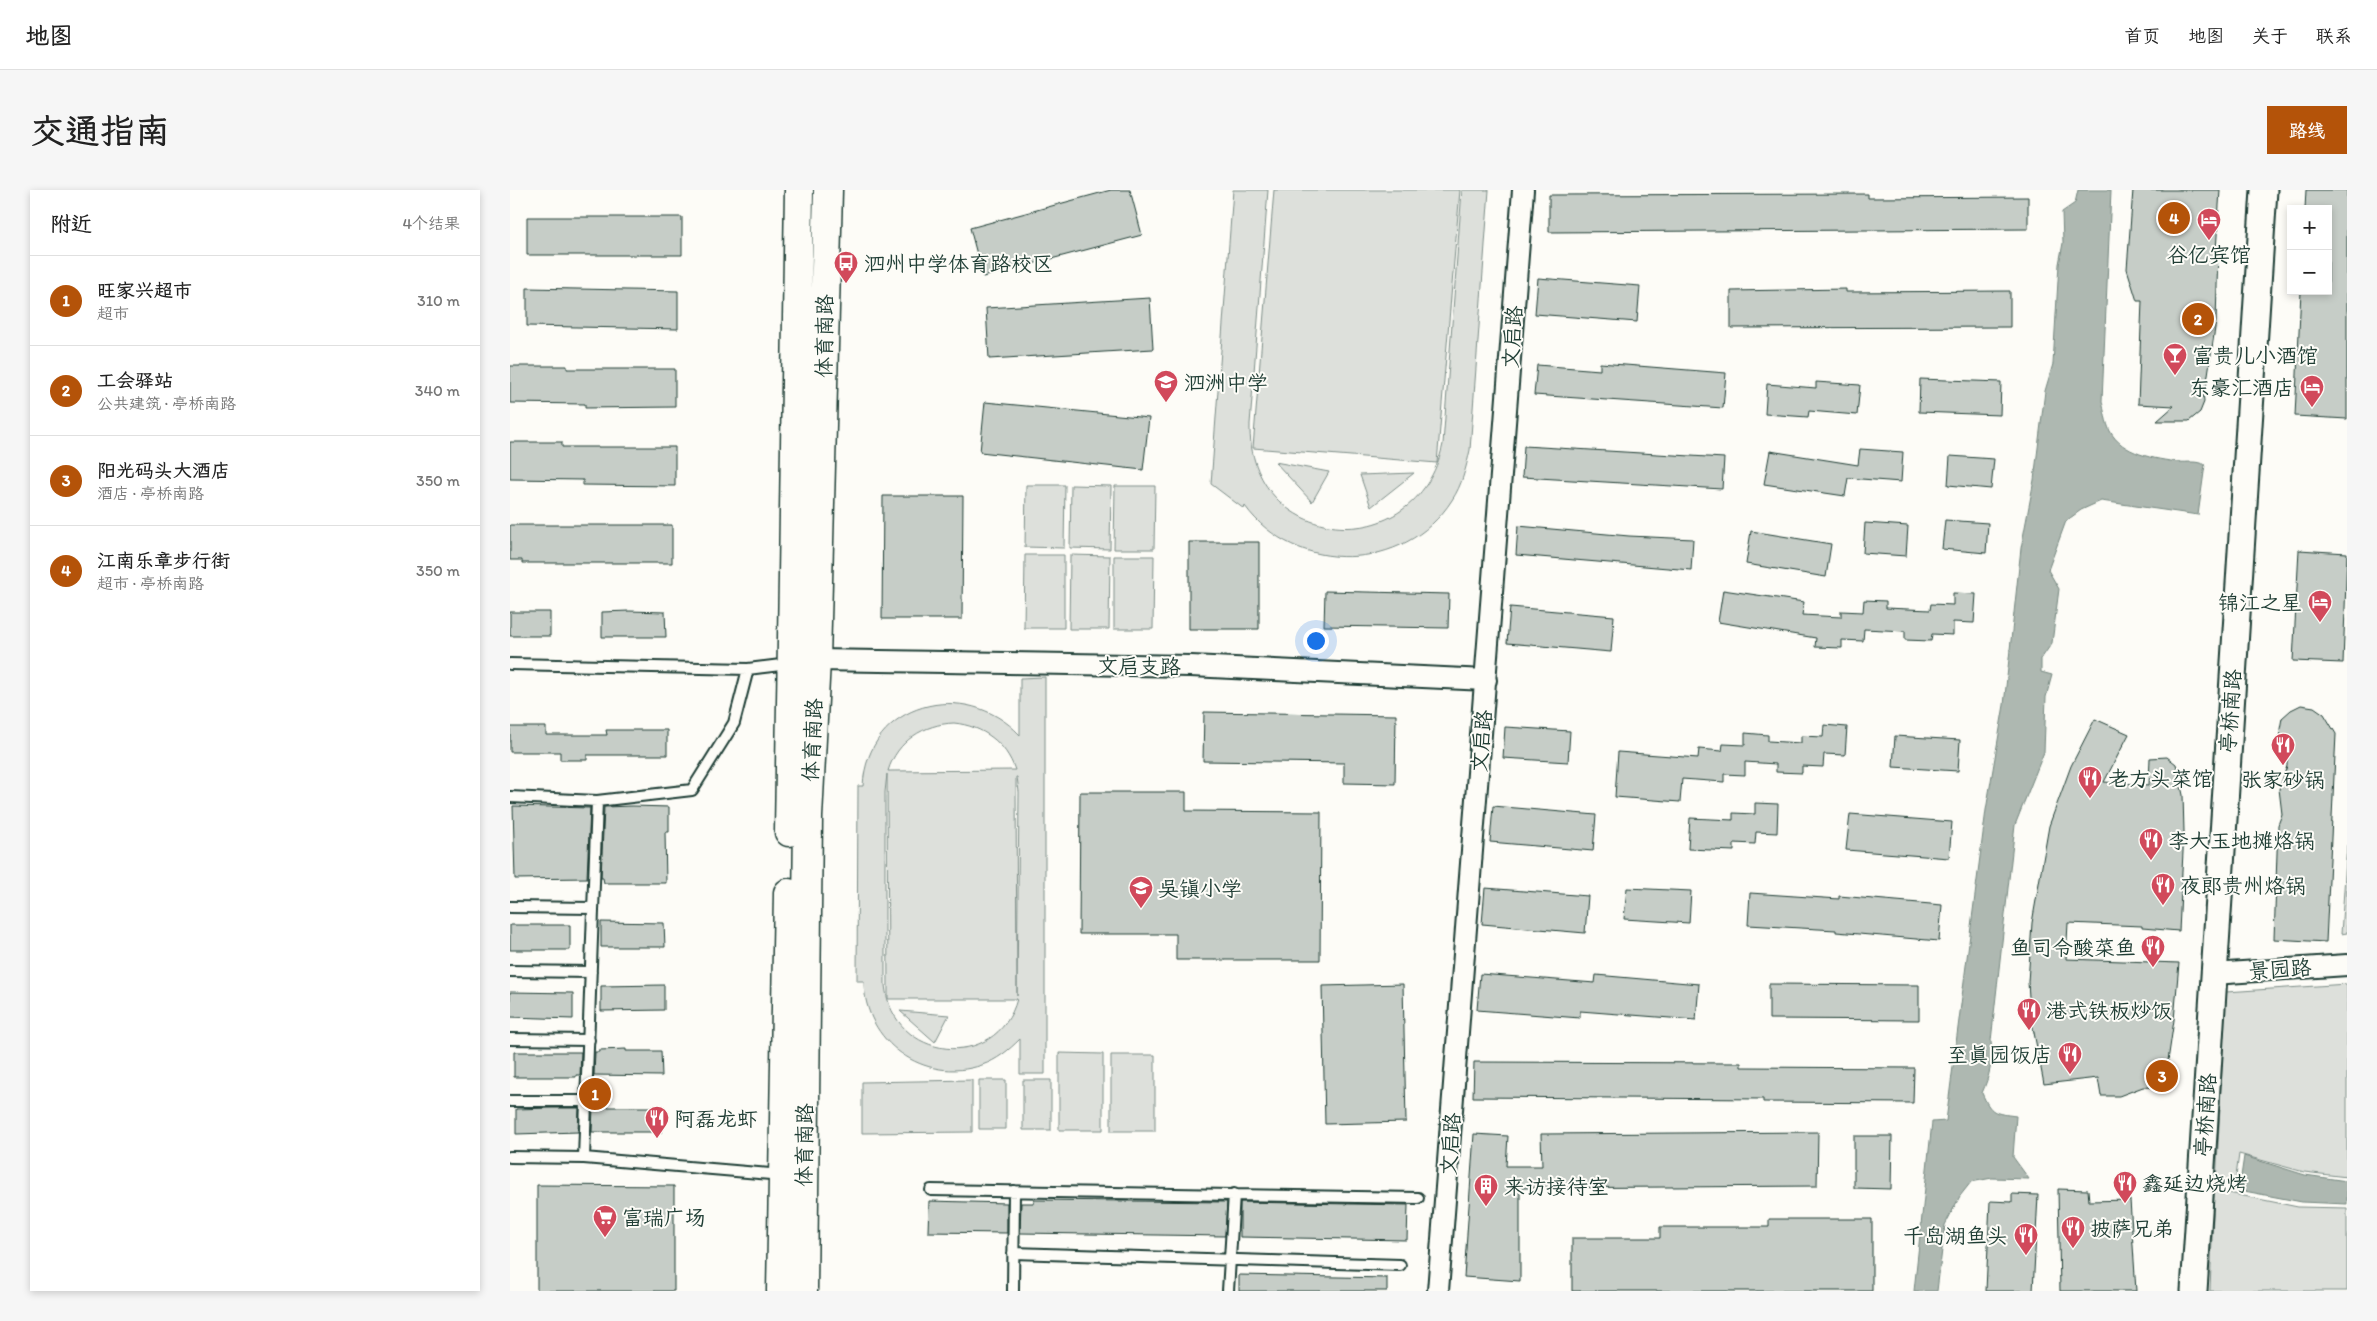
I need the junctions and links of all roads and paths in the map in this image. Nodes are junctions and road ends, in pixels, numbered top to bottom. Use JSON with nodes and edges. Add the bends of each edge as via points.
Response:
{"nodes":[{"id":1,"x":799,"y":190,"type":"edge"},
{"id":2,"x":828,"y":190,"type":"edge"},
{"id":3,"x":1523,"y":190,"type":"edge"},
{"id":4,"x":2264,"y":190,"type":"edge"},
{"id":5,"x":805,"y":662,"type":"junction"},
{"id":6,"x":510,"y":664,"type":"edge"},
{"id":7,"x":748,"y":669,"type":"junction"},
{"id":8,"x":1486,"y":680,"type":"junction"},
{"id":9,"x":510,"y":797,"type":"edge"},
{"id":10,"x":597,"y":801,"type":"junction"},
{"id":11,"x":510,"y":908,"type":"edge"},
{"id":12,"x":593,"y":908,"type":"junction"},
{"id":13,"x":2347,"y":965,"type":"edge"},
{"id":14,"x":510,"y":971,"type":"edge"},
{"id":15,"x":591,"y":972,"type":"junction"},
{"id":16,"x":2213,"y":974,"type":"junction"},
{"id":17,"x":510,"y":1039,"type":"edge"},
{"id":18,"x":588,"y":1040,"type":"junction"},
{"id":19,"x":510,"y":1101,"type":"edge"},
{"id":20,"x":586,"y":1101,"type":"junction"},
{"id":21,"x":510,"y":1158,"type":"edge"},
{"id":22,"x":584,"y":1158,"type":"junction"},
{"id":23,"x":783,"y":1175,"type":"junction"},
{"id":24,"x":931,"y":1190,"type":"dead end"},
{"id":25,"x":1014,"y":1191,"type":"junction"},
{"id":26,"x":1234,"y":1194,"type":"junction"},
{"id":27,"x":1418,"y":1198,"type":"dead end"},
{"id":28,"x":1013,"y":1253,"type":"junction"},
{"id":29,"x":1230,"y":1260,"type":"junction"},
{"id":30,"x":1400,"y":1265,"type":"dead end"},
{"id":31,"x":781,"y":1291,"type":"edge"},
{"id":32,"x":803,"y":1291,"type":"edge"},
{"id":33,"x":1013,"y":1291,"type":"edge"},
{"id":34,"x":1228,"y":1291,"type":"edge"},
{"id":35,"x":1438,"y":1291,"type":"edge"},
{"id":36,"x":2194,"y":1291,"type":"edge"}],
"edges":[{"from":1,"to":5,"type":"main road","name":"体育南路"},
{"from":2,"to":5,"type":"main road","name":"体育南路"},
{"from":3,"to":8,"type":"street","name":"文启路"},
{"from":4,"to":16,"type":"street","name":"亭桥南路"},
{"from":5,"to":7,"type":"lane"},
{"from":5,"to":8,"type":"street","name":"文启支路","via":[[1191,666]]},
{"from":5,"to":23,"type":"main road","name":"体育南路"},
{"from":5,"to":32,"type":"main road","name":"体育南路","via":[[808,817]]},
{"from":6,"to":7,"type":"lane"},
{"from":7,"to":10,"type":"lane","via":[[734,723],[692,790]]},
{"from":8,"to":35,"type":"street","name":"文启路"},
{"from":9,"to":10,"type":"lane"},
{"from":10,"to":12,"type":"lane"},
{"from":11,"to":12,"type":"lane"},
{"from":12,"to":15,"type":"lane"},
{"from":13,"to":16,"type":"street","name":"景园路"},
{"from":14,"to":15,"type":"lane"},
{"from":15,"to":18,"type":"lane"},
{"from":16,"to":36,"type":"street","name":"亭桥南路"},
{"from":17,"to":18,"type":"lane"},
{"from":18,"to":20,"type":"lane"},
{"from":19,"to":20,"type":"lane"},
{"from":20,"to":22,"type":"lane"},
{"from":21,"to":22,"type":"lane"},
{"from":22,"to":23,"type":"lane"},
{"from":23,"to":31,"type":"main road","name":"体育南路"},
{"from":24,"to":25,"type":"lane"},
{"from":25,"to":26,"type":"lane"},
{"from":25,"to":28,"type":"lane"},
{"from":26,"to":27,"type":"lane"},
{"from":26,"to":29,"type":"lane"},
{"from":28,"to":29,"type":"lane"},
{"from":28,"to":33,"type":"lane"},
{"from":29,"to":30,"type":"lane"},
{"from":29,"to":34,"type":"lane"}]}
